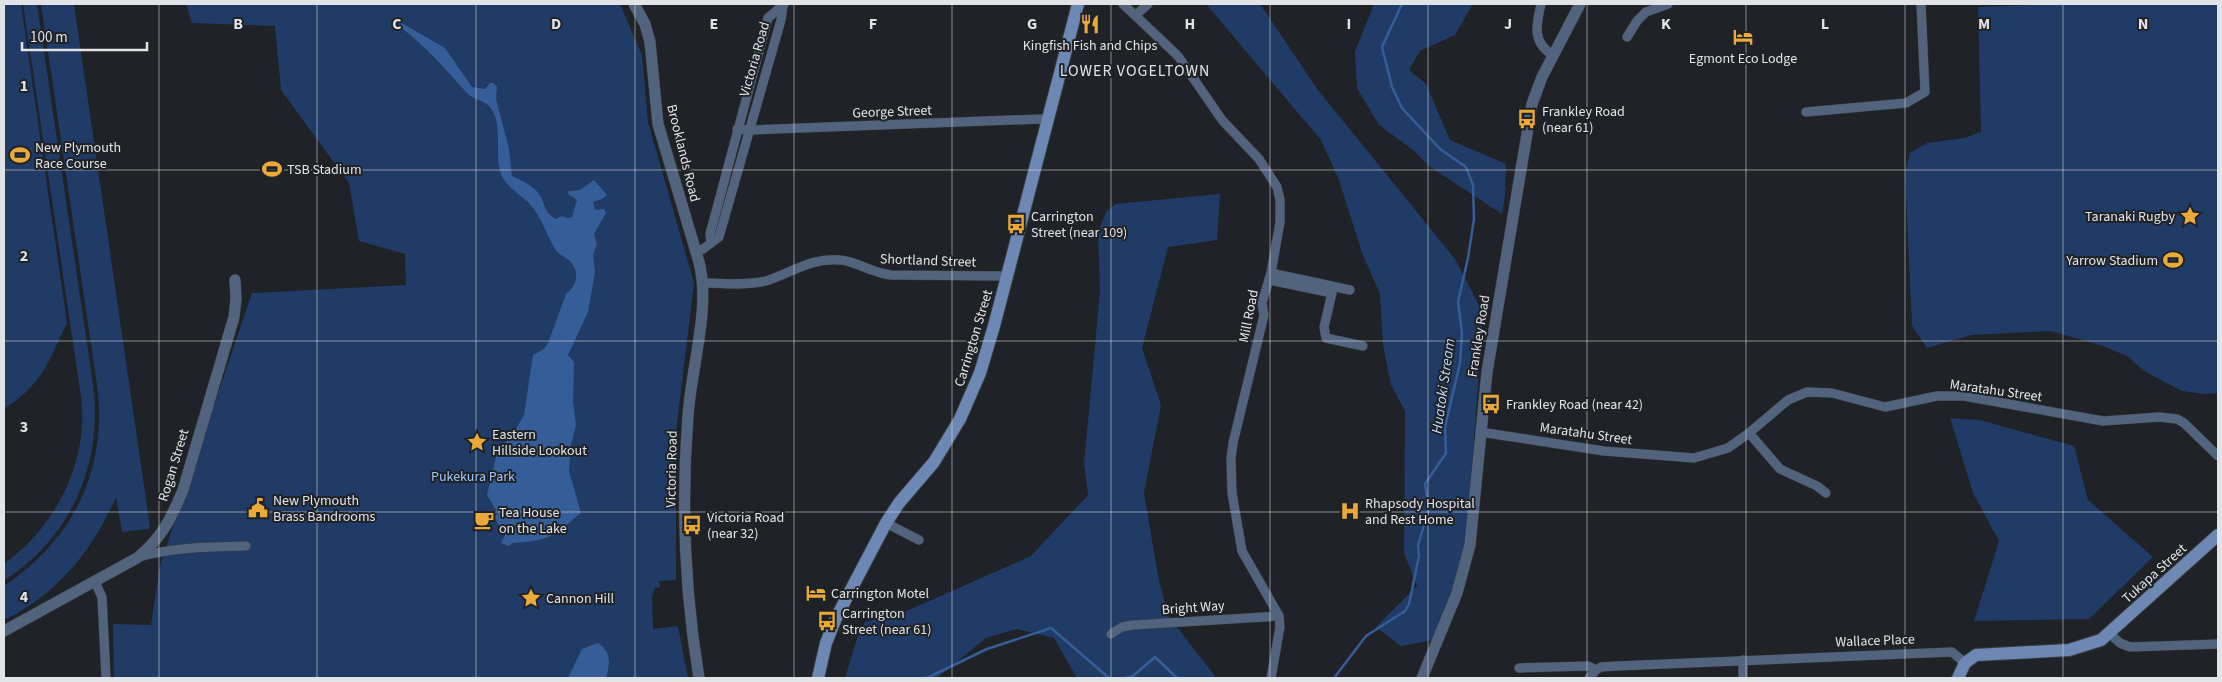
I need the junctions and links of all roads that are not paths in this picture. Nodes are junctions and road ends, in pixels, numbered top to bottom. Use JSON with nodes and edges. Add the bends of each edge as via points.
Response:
{"nodes":[{"id":1,"x":635,"y":4,"type":"edge"},
{"id":2,"x":1078,"y":4,"type":"edge"},
{"id":3,"x":1123,"y":4,"type":"edge"},
{"id":4,"x":1148,"y":4,"type":"edge"},
{"id":5,"x":1540,"y":4,"type":"edge"},
{"id":6,"x":1580,"y":4,"type":"edge"},
{"id":7,"x":1668,"y":4,"type":"edge"},
{"id":8,"x":1921,"y":4,"type":"edge"},
{"id":9,"x":784,"y":5,"type":"edge"},
{"id":10,"x":1136,"y":15,"type":"junction"},
{"id":11,"x":1627,"y":37,"type":"dead end"},
{"id":12,"x":1553,"y":55,"type":"junction"},
{"id":13,"x":1806,"y":112,"type":"dead end"},
{"id":14,"x":1048,"y":120,"type":"junction"},
{"id":15,"x":738,"y":129,"type":"junction"},
{"id":16,"x":748,"y":130,"type":"junction"},
{"id":17,"x":712,"y":242,"type":"junction"},
{"id":18,"x":695,"y":252,"type":"junction"},
{"id":19,"x":1270,"y":276,"type":"junction"},
{"id":20,"x":1007,"y":278,"type":"junction"},
{"id":21,"x":235,"y":280,"type":"dead end"},
{"id":22,"x":704,"y":283,"type":"junction"},
{"id":23,"x":1350,"y":290,"type":"dead end"},
{"id":24,"x":1363,"y":346,"type":"dead end"},
{"id":25,"x":1480,"y":432,"type":"junction"},
{"id":26,"x":1749,"y":433,"type":"junction"},
{"id":27,"x":2218,"y":456,"type":"edge"},
{"id":28,"x":1826,"y":493,"type":"dead end"},
{"id":29,"x":886,"y":523,"type":"junction"},
{"id":30,"x":2218,"y":536,"type":"edge"},
{"id":31,"x":919,"y":540,"type":"dead end"},
{"id":32,"x":246,"y":546,"type":"dead end"},
{"id":33,"x":137,"y":558,"type":"junction"},
{"id":34,"x":95,"y":582,"type":"junction"},
{"id":35,"x":1279,"y":616,"type":"junction"},
{"id":36,"x":4,"y":631,"type":"edge"},
{"id":37,"x":1112,"y":634,"type":"dead end"},
{"id":38,"x":2110,"y":634,"type":"junction"},
{"id":39,"x":2218,"y":644,"type":"edge"},
{"id":40,"x":1743,"y":660,"type":"junction"},
{"id":41,"x":1965,"y":662,"type":"junction"},
{"id":42,"x":1519,"y":668,"type":"dead end"},
{"id":43,"x":1596,"y":670,"type":"junction"},
{"id":44,"x":106,"y":678,"type":"edge"},
{"id":45,"x":699,"y":678,"type":"edge"},
{"id":46,"x":818,"y":678,"type":"edge"},
{"id":47,"x":1272,"y":678,"type":"edge"},
{"id":48,"x":1422,"y":678,"type":"edge"},
{"id":49,"x":1589,"y":678,"type":"edge"},
{"id":50,"x":1743,"y":678,"type":"edge"},
{"id":51,"x":1958,"y":678,"type":"edge"}],
"edges":[{"from":1,"to":18,"type":"street","name":"Brooklands Road","via":[[650,42],[658,124]]},
{"from":2,"to":14,"type":"main road","name":"Carrington Street"},
{"from":3,"to":10,"type":"street","name":"Mill Road"},
{"from":4,"to":10,"type":"street"},
{"from":5,"to":12,"type":"street","via":[[1538,39],[1541,47]]},
{"from":6,"to":12,"type":"street","name":"Frankley Road"},
{"from":7,"to":11,"type":"street","via":[[1646,12]]},
{"from":8,"to":13,"type":"street","via":[[1925,92],[1906,103]]},
{"from":9,"to":15,"type":"street","name":"Victoria Road","via":[[768,18]]},
{"from":9,"to":16,"type":"street","name":"Victoria Road"},
{"from":10,"to":19,"type":"street","name":"Mill Road","via":[[1178,56],[1222,120],[1272,176],[1280,200],[1280,222]]},
{"from":12,"to":25,"type":"street","name":"Frankley Road","via":[[1532,104]]},
{"from":14,"to":16,"type":"street","name":"George Street"},
{"from":14,"to":20,"type":"main road","name":"Carrington Street"},
{"from":15,"to":16,"type":"street","name":"George Street"},
{"from":15,"to":17,"type":"street","name":"Victoria Road","via":[[710,234]]},
{"from":16,"to":17,"type":"street","name":"Victoria Road","via":[[719,237]]},
{"from":17,"to":18,"type":"street"},
{"from":18,"to":22,"type":"street","name":"Victoria Road"},
{"from":19,"to":23,"type":"street"},
{"from":19,"to":24,"type":"street","via":[[1332,293],[1324,327],[1326,338]]},
{"from":19,"to":35,"type":"street","name":"Mill Road","via":[[1231,459],[1235,518],[1242,551]]},
{"from":20,"to":22,"type":"street","name":"Shortland Street","via":[[891,276],[840,260],[806,264],[764,281]]},
{"from":20,"to":29,"type":"main road","name":"Carrington Street","via":[[980,373],[960,419],[934,462]]},
{"from":21,"to":33,"type":"street","name":"Rogan Street","via":[[234,317],[183,490],[172,518],[154,545]]},
{"from":22,"to":45,"type":"street","name":"Victoria Road","via":[[688,415],[686,467],[688,597]]},
{"from":25,"to":26,"type":"street","name":"Maratahu Street","via":[[1679,458],[1718,452]]},
{"from":25,"to":48,"type":"street","name":"Frankley Road","via":[[1466,565],[1447,621]]},
{"from":26,"to":27,"type":"street","name":"Maratahu Street","via":[[1788,400],[1807,392],[1832,393],[1885,407],[1949,395],[2103,421],[2177,419]]},
{"from":26,"to":28,"type":"street","via":[[1780,469]]},
{"from":29,"to":31,"type":"street"},
{"from":29,"to":46,"type":"main road","name":"Carrington Street","via":[[836,618]]},
{"from":30,"to":38,"type":"main road","name":"Tukapa Street"},
{"from":32,"to":33,"type":"street","via":[[194,548]]},
{"from":33,"to":34,"type":"street","name":"Rogan Street"},
{"from":34,"to":36,"type":"street","name":"Rogan Street"},
{"from":34,"to":44,"type":"street","via":[[102,597]]},
{"from":35,"to":37,"type":"street","name":"Bright Way","via":[[1134,624]]},
{"from":35,"to":47,"type":"street"},
{"from":38,"to":39,"type":"street","via":[[2130,647]]},
{"from":38,"to":41,"type":"main road","via":[[2092,644],[2074,648],[1983,653]]},
{"from":40,"to":41,"type":"street","name":"Wallace Place","via":[[1952,652]]},
{"from":40,"to":43,"type":"street","name":"Wallace Place","via":[[1608,666]]},
{"from":40,"to":50,"type":"street"},
{"from":41,"to":51,"type":"main road"},
{"from":42,"to":43,"type":"street","name":"Wallace Place","via":[[1588,666]]},
{"from":43,"to":49,"type":"street"}]}
